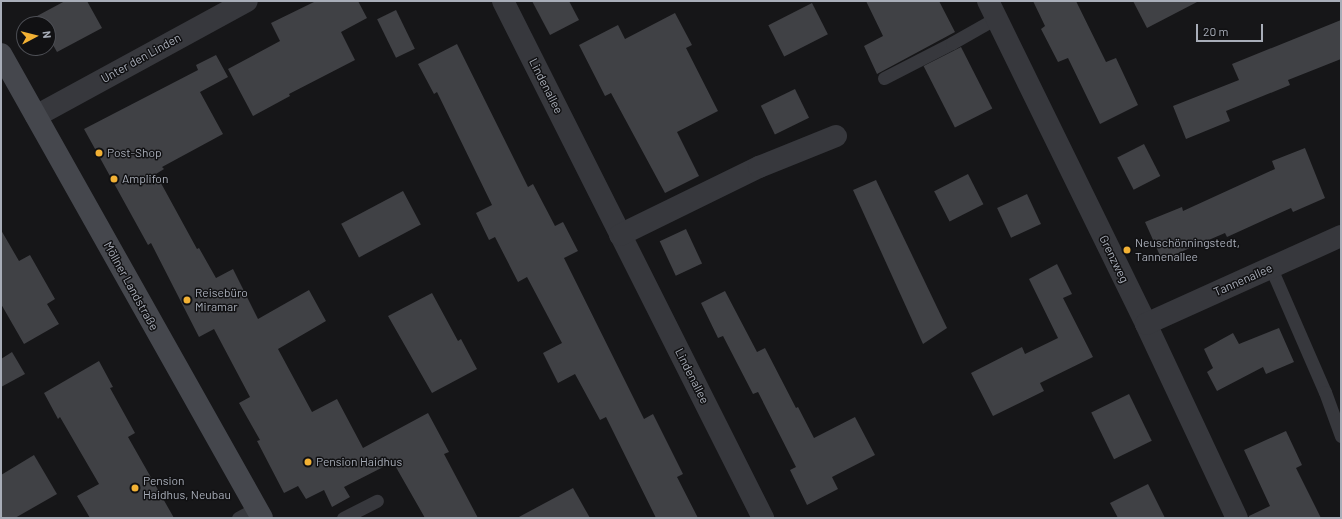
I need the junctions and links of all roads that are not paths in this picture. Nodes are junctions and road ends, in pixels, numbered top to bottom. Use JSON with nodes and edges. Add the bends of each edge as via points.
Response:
{"nodes":[{"id":1,"x":247,"y":1,"type":"edge"},
{"id":2,"x":503,"y":1,"type":"edge"},
{"id":3,"x":992,"y":10,"type":"edge"},
{"id":4,"x":1,"y":54,"type":"edge"},
{"id":5,"x":884,"y":78,"type":"dead end"},
{"id":6,"x":36,"y":116,"type":"junction"},
{"id":7,"x":836,"y":136,"type":"dead end"},
{"id":8,"x":620,"y":234,"type":"junction"},
{"id":9,"x":1341,"y":236,"type":"edge"},
{"id":10,"x":1271,"y":268,"type":"junction"},
{"id":11,"x":1146,"y":324,"type":"junction"},
{"id":12,"x":1341,"y":436,"type":"edge"},
{"id":13,"x":377,"y":501,"type":"dead end"},
{"id":14,"x":252,"y":515,"type":"edge"},
{"id":15,"x":343,"y":518,"type":"edge"},
{"id":16,"x":764,"y":518,"type":"edge"},
{"id":17,"x":1237,"y":518,"type":"edge"}],
"edges":[{"from":1,"to":6,"type":"street","name":"Unter den Linden"},
{"from":2,"to":8,"type":"street","name":"Lindenallee"},
{"from":3,"to":5,"type":"lane","via":[[952,43]]},
{"from":3,"to":11,"type":"street","name":"Grenzweg"},
{"from":4,"to":6,"type":"main road","name":"Möllner Landstraße"},
{"from":6,"to":14,"type":"main road","name":"Möllner Landstraße"},
{"from":7,"to":8,"type":"street","via":[[759,167]]},
{"from":8,"to":16,"type":"street","name":"Lindenallee"},
{"from":9,"to":10,"type":"street","name":"Tannenallee"},
{"from":10,"to":11,"type":"street","name":"Tannenallee"},
{"from":10,"to":12,"type":"lane","via":[[1325,392]]},
{"from":11,"to":17,"type":"street","name":"Grenzweg"},
{"from":13,"to":15,"type":"lane"}]}
